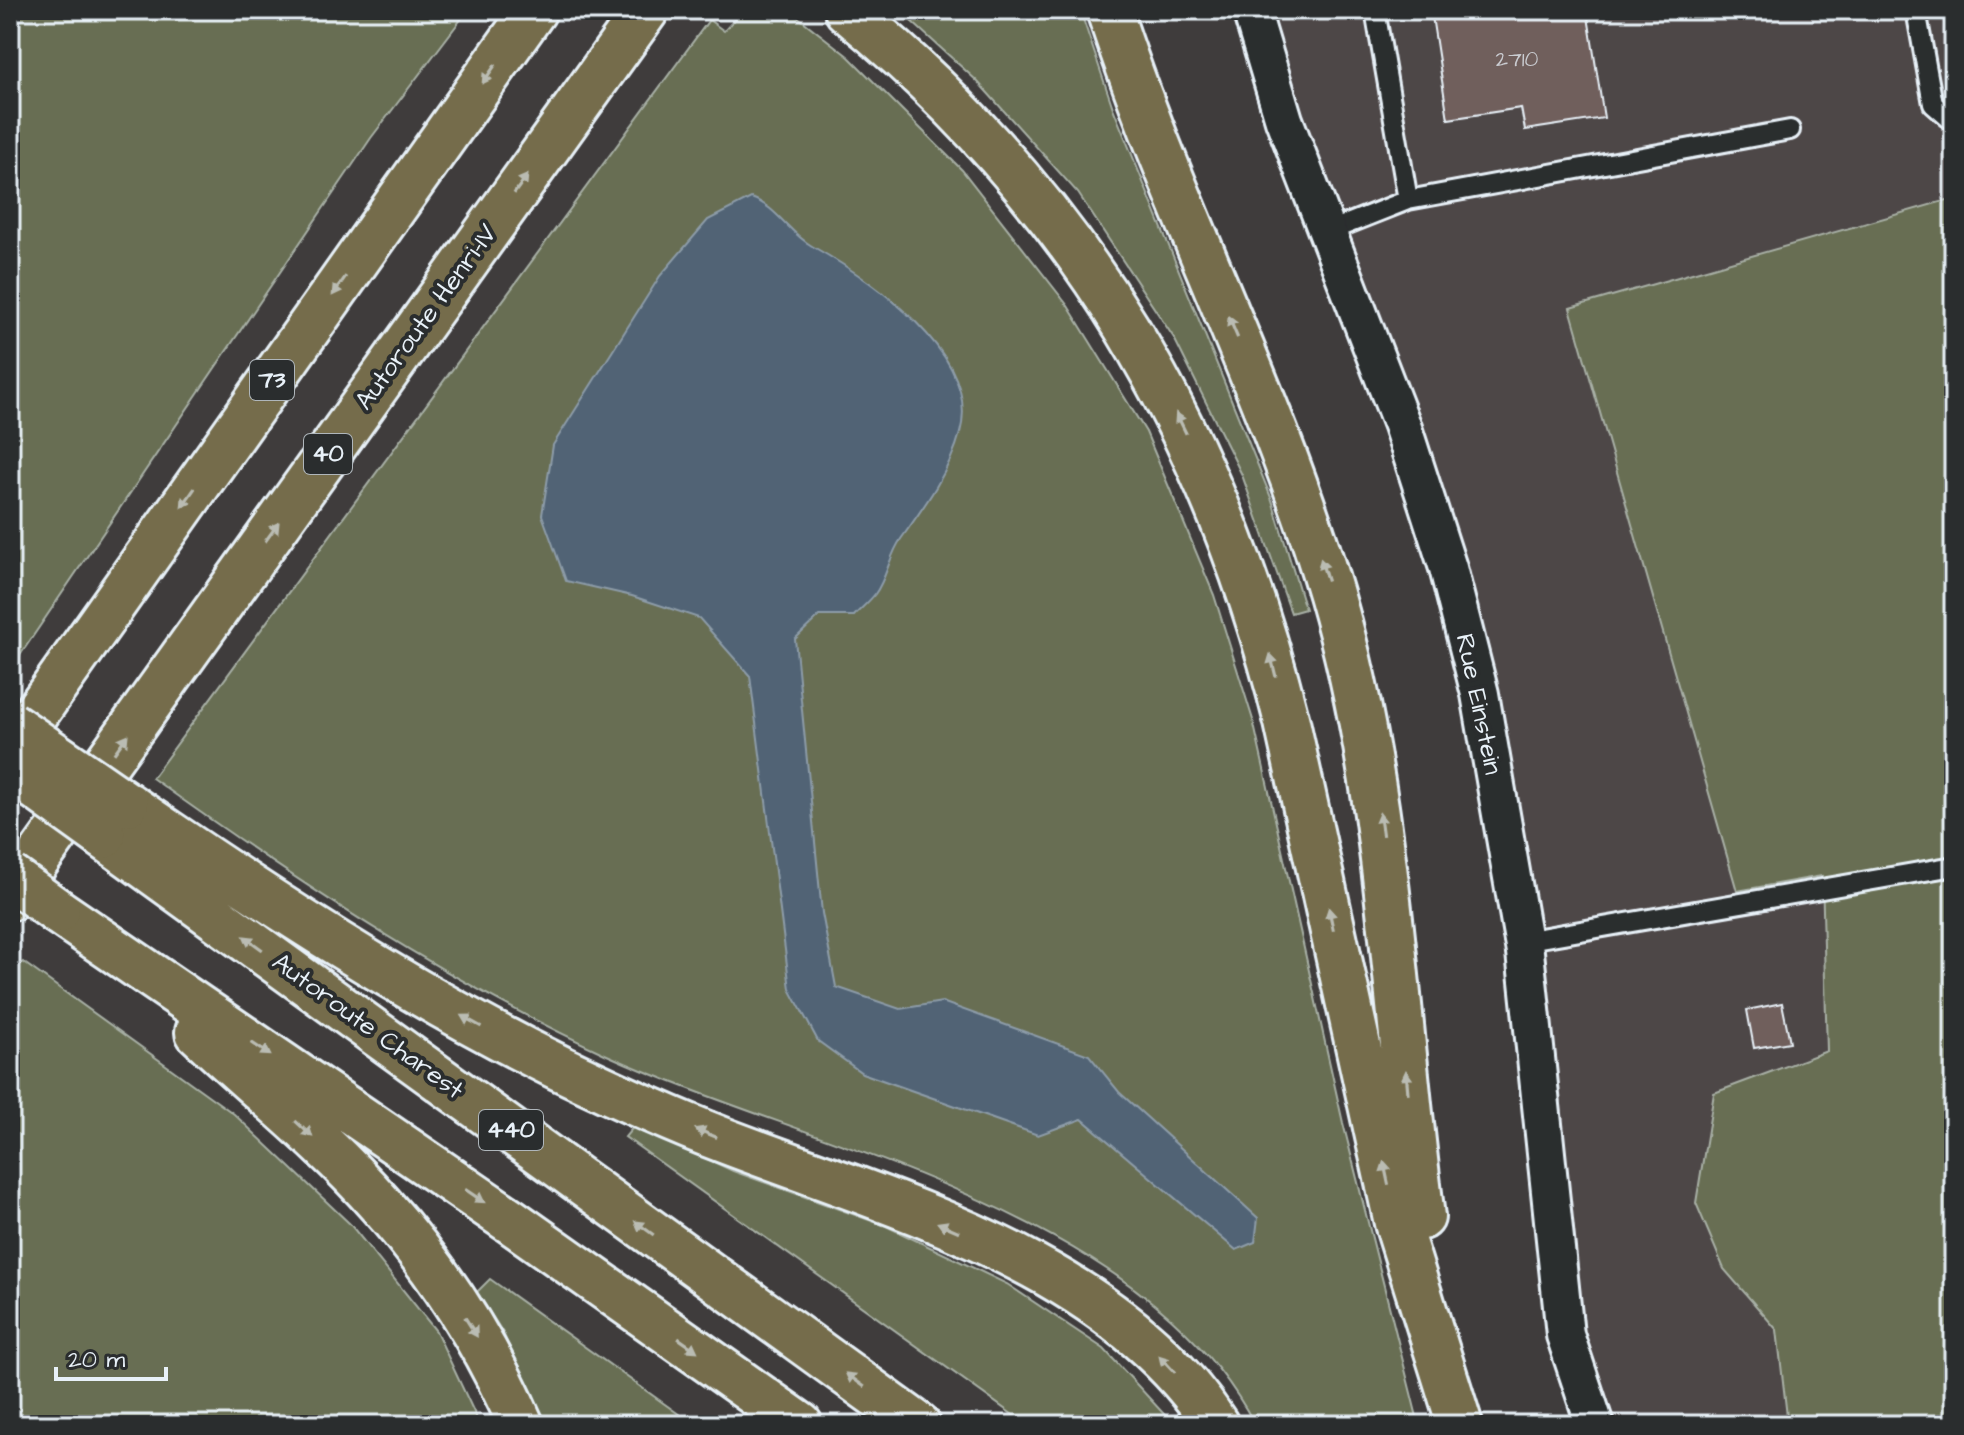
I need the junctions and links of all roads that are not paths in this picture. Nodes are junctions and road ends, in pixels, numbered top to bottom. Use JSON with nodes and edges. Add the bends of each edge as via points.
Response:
{"nodes":[{"id":1,"x":534,"y":10,"type":"edge"},
{"id":2,"x":646,"y":10,"type":"edge"},
{"id":3,"x":847,"y":10,"type":"edge"},
{"id":4,"x":1109,"y":10,"type":"edge"},
{"id":5,"x":1251,"y":10,"type":"edge"},
{"id":6,"x":1375,"y":10,"type":"edge"},
{"id":7,"x":1916,"y":10,"type":"edge"},
{"id":8,"x":1954,"y":117,"type":"edge"},
{"id":9,"x":1790,"y":130,"type":"dead end"},
{"id":10,"x":1408,"y":200,"type":"junction"},
{"id":11,"x":1327,"y":232,"type":"junction"},
{"id":12,"x":10,"y":724,"type":"edge"},
{"id":13,"x":10,"y":750,"type":"edge"},
{"id":14,"x":10,"y":769,"type":"edge"},
{"id":15,"x":114,"y":820,"type":"junction"},
{"id":16,"x":1954,"y":866,"type":"edge"},
{"id":17,"x":10,"y":877,"type":"edge"},
{"id":18,"x":10,"y":898,"type":"edge"},
{"id":19,"x":1523,"y":941,"type":"junction"},
{"id":20,"x":104,"y":942,"type":"junction"},
{"id":21,"x":1457,"y":1417,"type":"edge"},
{"id":22,"x":521,"y":1425,"type":"edge"},
{"id":23,"x":800,"y":1425,"type":"edge"},
{"id":24,"x":918,"y":1425,"type":"edge"},
{"id":25,"x":1216,"y":1425,"type":"edge"},
{"id":26,"x":1595,"y":1425,"type":"edge"}],
"edges":[{"from":1,"to":13,"type":"highway","number":"73","one_way":true},
{"from":18,"to":2,"type":"highway","name":"Autoroute Henri-IV","number":"40","one_way":true},
{"from":21,"to":3,"type":"highway","one_way":true,"via":[[1397,1223],[1270,652],[1226,522],[1140,348],[1048,212],[947,99]]},
{"from":21,"to":4,"type":"highway","one_way":true,"via":[[1414,1161],[1384,849],[1349,659],[1287,461],[1168,175]]},
{"from":5,"to":11,"type":"street","name":"Rue Einstein","via":[[1284,120]]},
{"from":6,"to":10,"type":"lane"},
{"from":7,"to":8,"type":"lane","via":[[1933,104]]},
{"from":9,"to":10,"type":"lane"},
{"from":10,"to":11,"type":"lane"},
{"from":11,"to":19,"type":"street","name":"Rue Einstein","via":[[1402,425],[1448,568],[1480,694]]},
{"from":12,"to":15,"type":"highway","bridge":true},
{"from":14,"to":15,"type":"highway","name":"Autoroute Charest","number":"440","bridge":true},
{"from":24,"to":15,"type":"highway","name":"Autoroute Charest","number":"440","one_way":true},
{"from":25,"to":15,"type":"highway","one_way":true,"via":[[1161,1357],[1040,1270],[881,1199],[672,1120],[511,1044]]},
{"from":16,"to":19,"type":"lane"},
{"from":17,"to":20,"type":"highway","bridge":true},
{"from":19,"to":26,"type":"street","name":"Rue Einstein","via":[[1565,1335]]},
{"from":20,"to":22,"type":"highway","one_way":true,"via":[[379,1203],[477,1336]]},
{"from":20,"to":23,"type":"highway","one_way":true}]}
